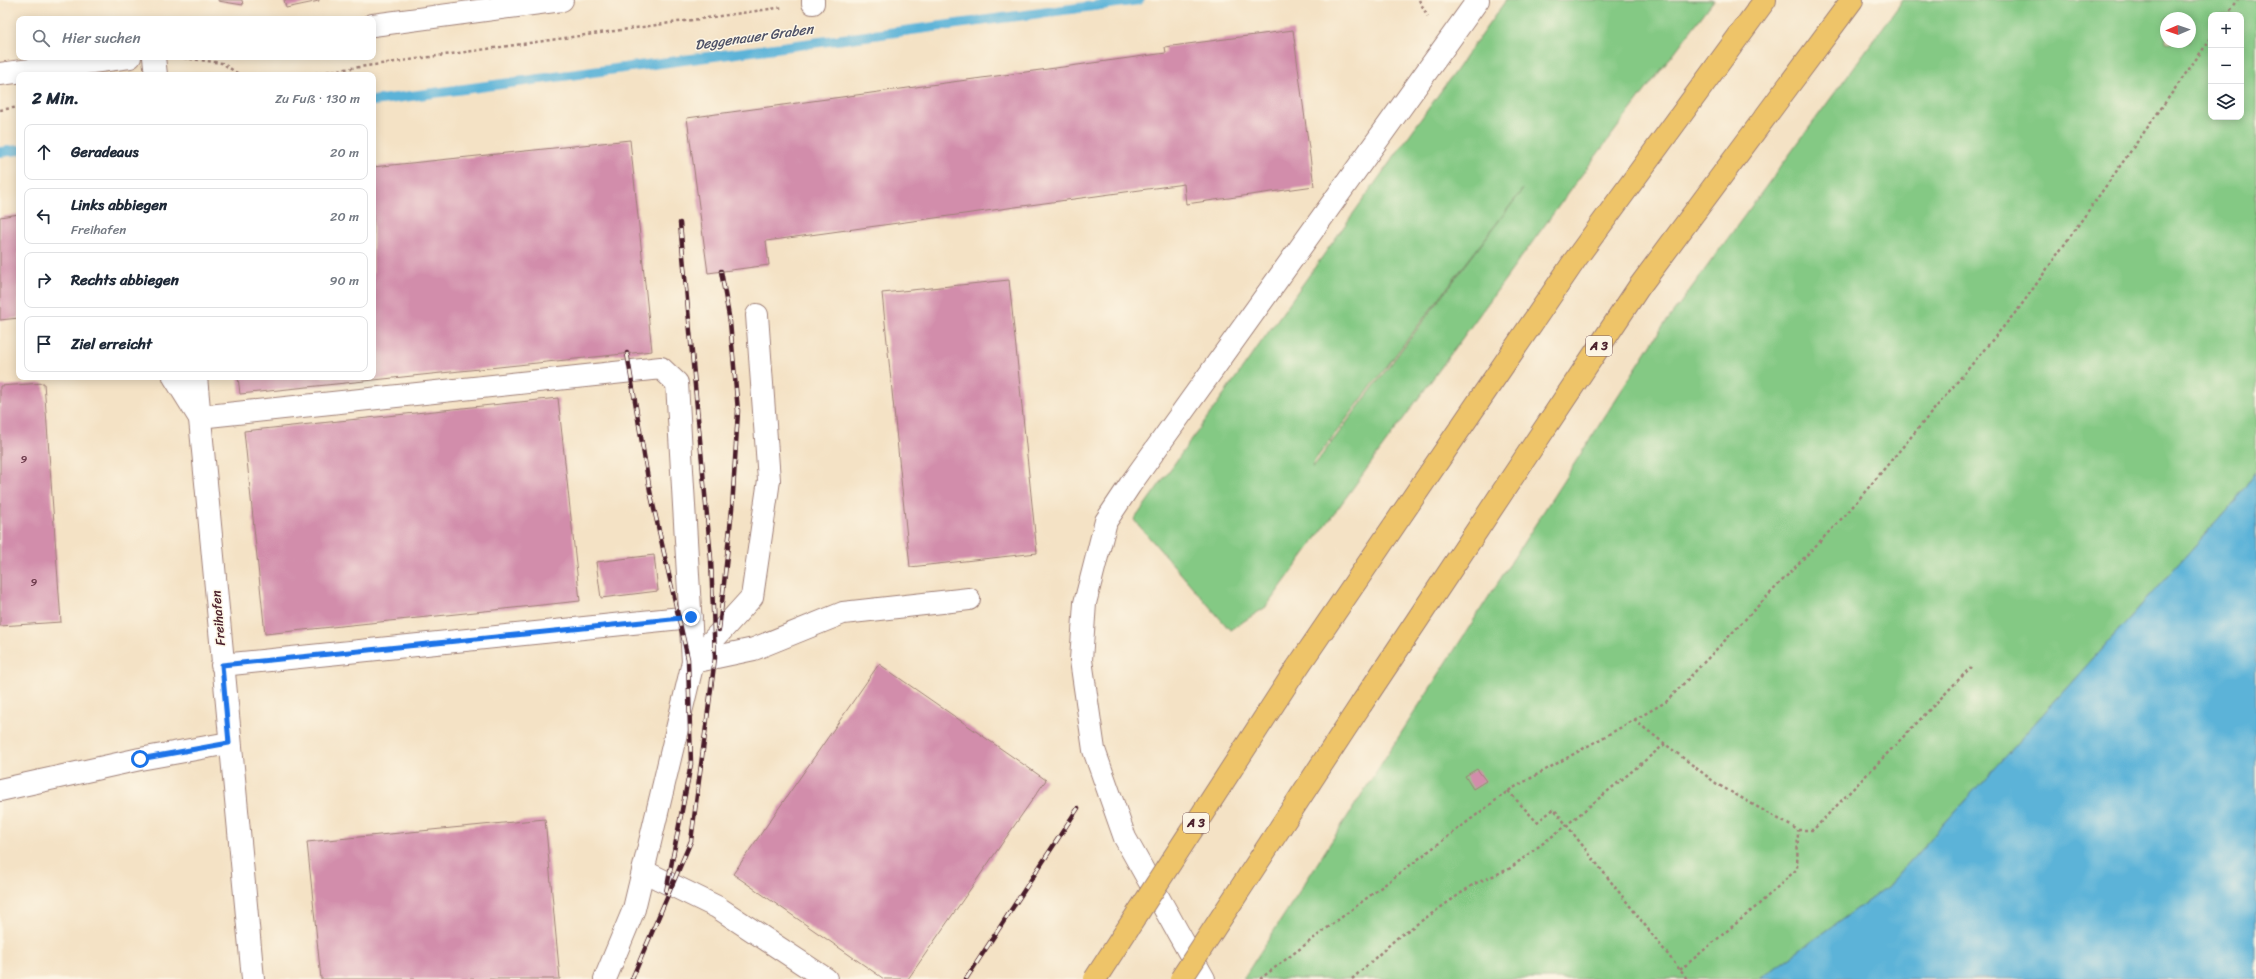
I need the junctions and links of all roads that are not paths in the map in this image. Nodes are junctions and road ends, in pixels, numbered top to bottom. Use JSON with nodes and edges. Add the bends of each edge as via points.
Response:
{"nodes":[{"id":1,"x":560,"y":0,"type":"edge"},
{"id":2,"x":1478,"y":0,"type":"edge"},
{"id":3,"x":1765,"y":0,"type":"edge"},
{"id":4,"x":1852,"y":0,"type":"edge"},
{"id":5,"x":376,"y":25,"type":"edge"},
{"id":6,"x":107,"y":60,"type":"edge"},
{"id":7,"x":154,"y":60,"type":"edge"},
{"id":8,"x":156,"y":72,"type":"edge"},
{"id":9,"x":0,"y":74,"type":"edge"},
{"id":10,"x":757,"y":315,"type":"dead end"},
{"id":11,"x":176,"y":380,"type":"edge"},
{"id":12,"x":196,"y":380,"type":"edge"},
{"id":13,"x":199,"y":417,"type":"junction"},
{"id":14,"x":969,"y":599,"type":"dead end"},
{"id":15,"x":691,"y":617,"type":"junction"},
{"id":16,"x":693,"y":662,"type":"junction"},
{"id":17,"x":222,"y":665,"type":"junction"},
{"id":18,"x":229,"y":743,"type":"junction"},
{"id":19,"x":0,"y":790,"type":"edge"},
{"id":20,"x":643,"y":870,"type":"junction"},
{"id":21,"x":253,"y":979,"type":"edge"},
{"id":22,"x":605,"y":979,"type":"edge"},
{"id":23,"x":826,"y":979,"type":"edge"},
{"id":24,"x":1095,"y":979,"type":"edge"},
{"id":25,"x":1181,"y":979,"type":"edge"},
{"id":26,"x":1204,"y":979,"type":"edge"}],
"edges":[{"from":1,"to":5,"type":"street"},
{"from":2,"to":26,"type":"street","via":[[1144,465],[1106,522],[1085,603],[1081,660],[1094,750],[1125,838]]},
{"from":3,"to":24,"type":"highway","number":"A 3","bridge":true,"via":[[1576,260],[1297,668]]},
{"from":4,"to":25,"type":"highway","number":"A 3","bridge":true,"via":[[1639,287]]},
{"from":6,"to":9,"type":"street"},
{"from":7,"to":8,"type":"street"},
{"from":10,"to":16,"type":"street","via":[[769,480],[752,597]]},
{"from":11,"to":13,"type":"street"},
{"from":12,"to":13,"type":"street","name":"Freihafen"},
{"from":13,"to":15,"type":"street","via":[[660,368],[677,383]]},
{"from":13,"to":17,"type":"street","name":"Freihafen"},
{"from":14,"to":16,"type":"street","via":[[843,613],[754,649]]},
{"from":15,"to":16,"type":"street"},
{"from":15,"to":17,"type":"street"},
{"from":16,"to":20,"type":"street"},
{"from":17,"to":18,"type":"street","name":"Freihafen"},
{"from":18,"to":19,"type":"street","via":[[140,759]]},
{"from":18,"to":21,"type":"street","name":"Freihafen"},
{"from":20,"to":22,"type":"street","via":[[634,909]]},
{"from":20,"to":23,"type":"street","via":[[717,907]]}]}
